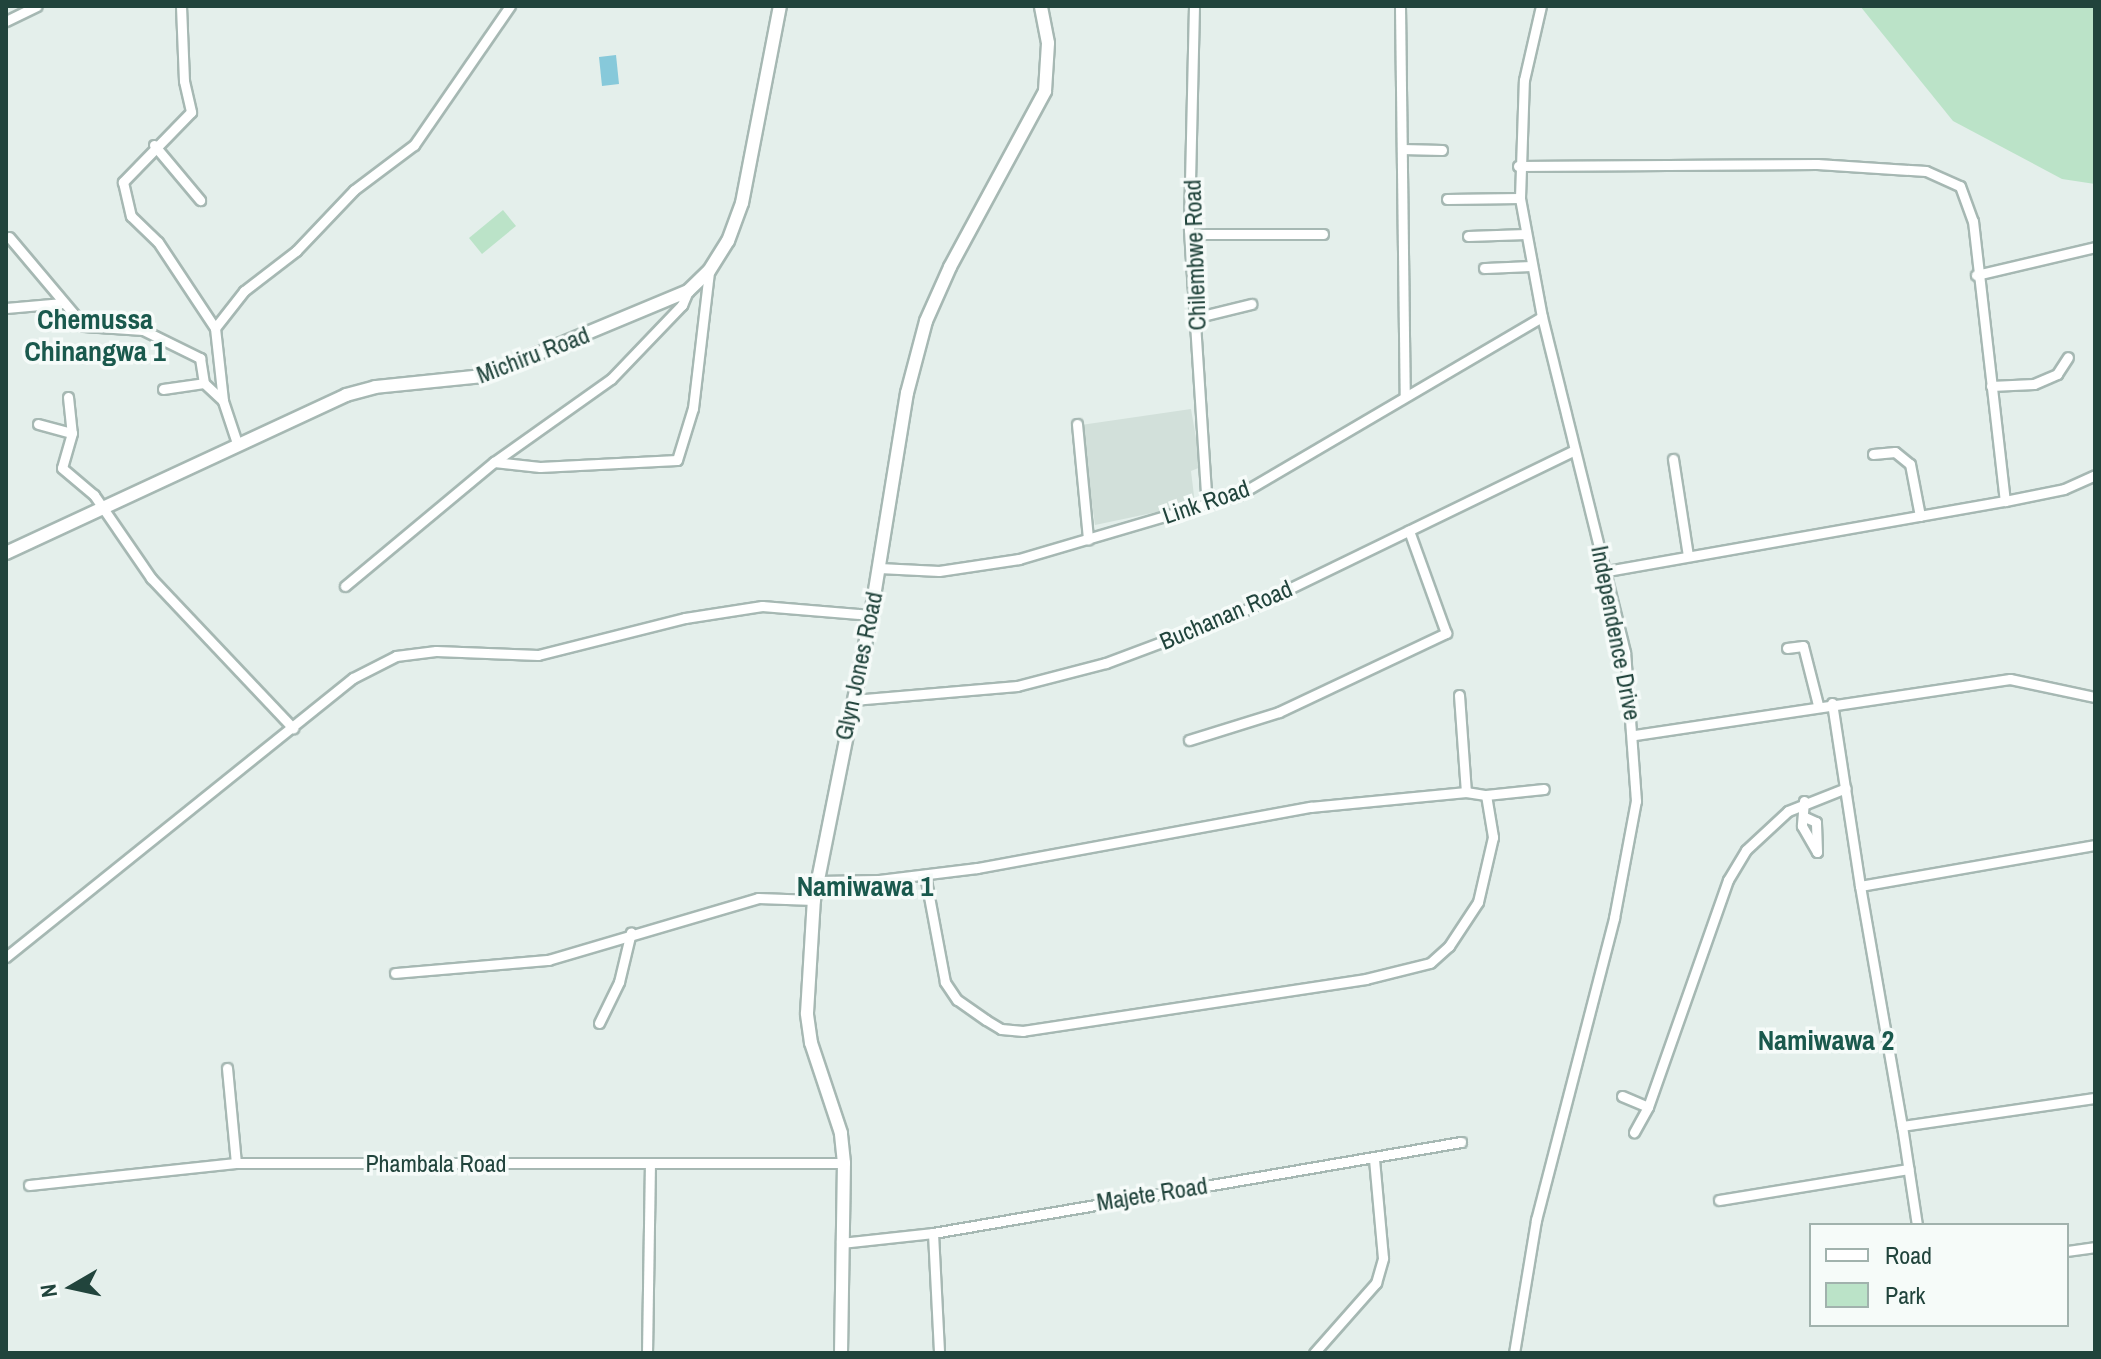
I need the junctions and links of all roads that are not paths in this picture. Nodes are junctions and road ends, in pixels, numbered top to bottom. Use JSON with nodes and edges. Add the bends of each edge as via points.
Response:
{"nodes":[{"id":1,"x":37,"y":6,"type":"edge"},
{"id":2,"x":181,"y":6,"type":"edge"},
{"id":3,"x":510,"y":6,"type":"edge"},
{"id":4,"x":780,"y":6,"type":"edge"},
{"id":5,"x":1041,"y":6,"type":"edge"},
{"id":6,"x":1194,"y":6,"type":"edge"},
{"id":7,"x":1400,"y":6,"type":"edge"},
{"id":8,"x":1541,"y":6,"type":"edge"},
{"id":9,"x":6,"y":21,"type":"edge"},
{"id":10,"x":154,"y":145,"type":"junction"},
{"id":11,"x":1402,"y":149,"type":"junction"},
{"id":12,"x":1442,"y":150,"type":"dead end"},
{"id":13,"x":1518,"y":166,"type":"junction"},
{"id":14,"x":1520,"y":198,"type":"junction"},
{"id":15,"x":1447,"y":199,"type":"dead end"},
{"id":16,"x":200,"y":200,"type":"dead end"},
{"id":17,"x":1190,"y":234,"type":"junction"},
{"id":18,"x":1323,"y":234,"type":"dead end"},
{"id":19,"x":1526,"y":234,"type":"junction"},
{"id":20,"x":1468,"y":236,"type":"dead end"},
{"id":21,"x":9,"y":237,"type":"dead end"},
{"id":22,"x":2095,"y":247,"type":"edge"},
{"id":23,"x":1532,"y":266,"type":"junction"},
{"id":24,"x":1484,"y":268,"type":"dead end"},
{"id":25,"x":709,"y":271,"type":"junction"},
{"id":26,"x":1976,"y":275,"type":"junction"},
{"id":27,"x":688,"y":291,"type":"junction"},
{"id":28,"x":63,"y":303,"type":"junction"},
{"id":29,"x":1251,"y":304,"type":"dead end"},
{"id":30,"x":6,"y":308,"type":"edge"},
{"id":31,"x":1198,"y":317,"type":"junction"},
{"id":32,"x":1542,"y":317,"type":"junction"},
{"id":33,"x":215,"y":328,"type":"junction"},
{"id":34,"x":2068,"y":357,"type":"dead end"},
{"id":35,"x":204,"y":383,"type":"junction"},
{"id":36,"x":1991,"y":386,"type":"junction"},
{"id":37,"x":163,"y":389,"type":"dead end"},
{"id":38,"x":1405,"y":396,"type":"junction"},
{"id":39,"x":68,"y":397,"type":"dead end"},
{"id":40,"x":223,"y":401,"type":"junction"},
{"id":41,"x":38,"y":424,"type":"dead end"},
{"id":42,"x":1077,"y":424,"type":"dead end"},
{"id":43,"x":72,"y":433,"type":"junction"},
{"id":44,"x":237,"y":443,"type":"junction"},
{"id":45,"x":1575,"y":450,"type":"junction"},
{"id":46,"x":1873,"y":454,"type":"dead end"},
{"id":47,"x":1673,"y":459,"type":"dead end"},
{"id":48,"x":494,"y":462,"type":"junction"},
{"id":49,"x":2095,"y":475,"type":"edge"},
{"id":50,"x":2005,"y":501,"type":"junction"},
{"id":51,"x":1207,"y":505,"type":"junction"},
{"id":52,"x":101,"y":513,"type":"junction"},
{"id":53,"x":1920,"y":516,"type":"junction"},
{"id":54,"x":1409,"y":531,"type":"junction"},
{"id":55,"x":1088,"y":539,"type":"junction"},
{"id":56,"x":6,"y":553,"type":"edge"},
{"id":57,"x":1688,"y":556,"type":"junction"},
{"id":58,"x":879,"y":568,"type":"junction"},
{"id":59,"x":1607,"y":571,"type":"junction"},
{"id":60,"x":345,"y":586,"type":"dead end"},
{"id":61,"x":871,"y":615,"type":"junction"},
{"id":62,"x":1787,"y":648,"type":"dead end"},
{"id":63,"x":1459,"y":695,"type":"dead end"},
{"id":64,"x":2095,"y":697,"type":"edge"},
{"id":65,"x":853,"y":700,"type":"junction"},
{"id":66,"x":1832,"y":703,"type":"junction"},
{"id":67,"x":1818,"y":705,"type":"junction"},
{"id":68,"x":293,"y":728,"type":"junction"},
{"id":69,"x":1635,"y":735,"type":"junction"},
{"id":70,"x":1189,"y":740,"type":"dead end"},
{"id":71,"x":1846,"y":788,"type":"junction"},
{"id":72,"x":1544,"y":789,"type":"dead end"},
{"id":73,"x":1466,"y":792,"type":"junction"},
{"id":74,"x":1486,"y":795,"type":"junction"},
{"id":75,"x":1804,"y":801,"type":"junction"},
{"id":76,"x":1805,"y":817,"type":"dead end"},
{"id":77,"x":2095,"y":845,"type":"edge"},
{"id":78,"x":925,"y":875,"type":"junction"},
{"id":79,"x":818,"y":881,"type":"junction"},
{"id":80,"x":1860,"y":886,"type":"junction"},
{"id":81,"x":814,"y":900,"type":"junction"},
{"id":82,"x":631,"y":932,"type":"junction"},
{"id":83,"x":6,"y":957,"type":"edge"},
{"id":84,"x":395,"y":973,"type":"dead end"},
{"id":85,"x":599,"y":1023,"type":"dead end"},
{"id":86,"x":227,"y":1068,"type":"dead end"},
{"id":87,"x":1622,"y":1096,"type":"dead end"},
{"id":88,"x":2095,"y":1098,"type":"edge"},
{"id":89,"x":1648,"y":1107,"type":"junction"},
{"id":90,"x":1902,"y":1126,"type":"junction"},
{"id":91,"x":1634,"y":1132,"type":"dead end"},
{"id":92,"x":1461,"y":1142,"type":"dead end"},
{"id":93,"x":1374,"y":1160,"type":"junction"},
{"id":94,"x":236,"y":1163,"type":"junction"},
{"id":95,"x":650,"y":1163,"type":"junction"},
{"id":96,"x":844,"y":1163,"type":"junction"},
{"id":97,"x":1908,"y":1169,"type":"junction"},
{"id":98,"x":29,"y":1185,"type":"dead end"},
{"id":99,"x":1719,"y":1200,"type":"dead end"},
{"id":100,"x":1917,"y":1223,"type":"edge"},
{"id":101,"x":933,"y":1233,"type":"junction"},
{"id":102,"x":841,"y":1243,"type":"junction"},
{"id":103,"x":2095,"y":1247,"type":"edge"},
{"id":104,"x":2069,"y":1251,"type":"edge"},
{"id":105,"x":647,"y":1353,"type":"edge"},
{"id":106,"x":841,"y":1353,"type":"edge"},
{"id":107,"x":939,"y":1353,"type":"edge"},
{"id":108,"x":1314,"y":1353,"type":"edge"},
{"id":109,"x":1514,"y":1353,"type":"edge"}],
"edges":[{"from":1,"to":9,"type":"street"},
{"from":2,"to":10,"type":"street","via":[[184,81],[191,112]]},
{"from":3,"to":33,"type":"street","via":[[414,145],[354,190],[296,251],[254,281]]},
{"from":4,"to":25,"type":"street","name":"Michiru Road","via":[[742,203]]},
{"from":5,"to":58,"type":"street","name":"Glyn Jones Road","via":[[1048,43],[1045,91],[926,321],[907,393]]},
{"from":6,"to":17,"type":"street","name":"Chilembwe Road"},
{"from":7,"to":11,"type":"street"},
{"from":8,"to":13,"type":"street","name":"Independence Drive","via":[[1524,80]]},
{"from":10,"to":16,"type":"street"},
{"from":10,"to":33,"type":"street","via":[[123,182],[127,205]]},
{"from":11,"to":12,"type":"street"},
{"from":11,"to":38,"type":"street"},
{"from":13,"to":14,"type":"street","name":"Independence Drive"},
{"from":13,"to":26,"type":"street","via":[[1817,164],[1938,173],[1960,186],[1970,203]]},
{"from":14,"to":15,"type":"street"},
{"from":14,"to":19,"type":"street","name":"Independence Drive"},
{"from":17,"to":18,"type":"street"},
{"from":17,"to":31,"type":"street","name":"Chilembwe Road"},
{"from":19,"to":20,"type":"street"},
{"from":19,"to":23,"type":"street","name":"Independence Drive"},
{"from":21,"to":28,"type":"street"},
{"from":22,"to":26,"type":"street"},
{"from":23,"to":24,"type":"street"},
{"from":23,"to":32,"type":"street","name":"Independence Drive"},
{"from":25,"to":27,"type":"street","name":"Michiru Road"},
{"from":25,"to":48,"type":"street","via":[[693,408],[677,460],[540,467]]},
{"from":26,"to":36,"type":"street"},
{"from":27,"to":44,"type":"street","name":"Michiru Road","via":[[484,376],[364,389]]},
{"from":27,"to":48,"type":"street","via":[[682,305],[611,379]]},
{"from":28,"to":30,"type":"street"},
{"from":28,"to":35,"type":"street","via":[[84,326],[143,330],[196,355]]},
{"from":29,"to":31,"type":"street"},
{"from":31,"to":51,"type":"street","name":"Chilembwe Road"},
{"from":32,"to":38,"type":"street","name":"Link Road"},
{"from":32,"to":45,"type":"street","name":"Independence Drive"},
{"from":33,"to":40,"type":"street"},
{"from":34,"to":36,"type":"street","via":[[2057,374],[2034,384]]},
{"from":35,"to":37,"type":"street"},
{"from":35,"to":40,"type":"street"},
{"from":36,"to":50,"type":"street"},
{"from":38,"to":51,"type":"street","name":"Link Road","via":[[1275,476]]},
{"from":39,"to":43,"type":"street"},
{"from":40,"to":44,"type":"street"},
{"from":41,"to":43,"type":"street"},
{"from":42,"to":55,"type":"street"},
{"from":43,"to":52,"type":"street","via":[[62,468],[94,495]]},
{"from":44,"to":52,"type":"street","name":"Michiru Road"},
{"from":45,"to":54,"type":"street","name":"Buchanan Road"},
{"from":45,"to":59,"type":"street","name":"Independence Drive"},
{"from":46,"to":53,"type":"street","via":[[1895,452],[1910,464]]},
{"from":47,"to":57,"type":"street"},
{"from":48,"to":60,"type":"street"},
{"from":49,"to":50,"type":"street","via":[[2064,489]]},
{"from":50,"to":53,"type":"street"},
{"from":51,"to":55,"type":"street","name":"Link Road"},
{"from":52,"to":56,"type":"street","name":"Michiru Road"},
{"from":52,"to":68,"type":"street","via":[[159,588]]},
{"from":53,"to":57,"type":"street"},
{"from":54,"to":65,"type":"street","name":"Buchanan Road","via":[[1239,613],[1048,682]]},
{"from":54,"to":70,"type":"street","via":[[1446,633],[1279,712]]},
{"from":55,"to":58,"type":"street","name":"Link Road","via":[[973,567]]},
{"from":57,"to":59,"type":"street"},
{"from":58,"to":61,"type":"street","name":"Glyn Jones Road"},
{"from":59,"to":69,"type":"street","name":"Independence Drive"},
{"from":61,"to":65,"type":"street","name":"Glyn Jones Road"},
{"from":61,"to":68,"type":"street","via":[[762,606],[685,618],[538,655],[411,653],[353,678]]},
{"from":62,"to":67,"type":"street","via":[[1803,646]]},
{"from":63,"to":73,"type":"street"},
{"from":64,"to":66,"type":"street","via":[[2010,679]]},
{"from":65,"to":79,"type":"street","name":"Glyn Jones Road"},
{"from":66,"to":67,"type":"street"},
{"from":66,"to":71,"type":"street"},
{"from":67,"to":69,"type":"street"},
{"from":68,"to":83,"type":"street"},
{"from":69,"to":109,"type":"street","name":"Independence Drive","via":[[1636,801],[1627,861],[1536,1220]]},
{"from":71,"to":75,"type":"street"},
{"from":71,"to":80,"type":"street"},
{"from":72,"to":74,"type":"street"},
{"from":73,"to":74,"type":"street"},
{"from":73,"to":78,"type":"street","via":[[1310,807]]},
{"from":74,"to":78,"type":"street","via":[[1493,837],[1478,902],[1449,946],[1430,963],[1366,979],[1023,1031],[1001,1029],[986,1020],[957,1000],[945,982]]},
{"from":75,"to":76,"type":"street"},
{"from":75,"to":89,"type":"street","via":[[1746,850],[1728,880]]},
{"from":77,"to":80,"type":"street"},
{"from":78,"to":79,"type":"street"},
{"from":79,"to":81,"type":"street","name":"Glyn Jones Road"},
{"from":80,"to":90,"type":"street"},
{"from":81,"to":82,"type":"street","via":[[758,898]]},
{"from":81,"to":96,"type":"street","name":"Glyn Jones Road","via":[[807,1013],[811,1043],[841,1133]]},
{"from":82,"to":84,"type":"street","via":[[548,960]]},
{"from":82,"to":85,"type":"street","via":[[619,982]]},
{"from":86,"to":94,"type":"street"},
{"from":87,"to":89,"type":"street"},
{"from":88,"to":90,"type":"street"},
{"from":89,"to":91,"type":"street"},
{"from":90,"to":97,"type":"street"},
{"from":92,"to":93,"type":"street","name":"Majete Road"},
{"from":93,"to":101,"type":"street","name":"Majete Road"},
{"from":93,"to":108,"type":"street","via":[[1383,1258],[1376,1283]]},
{"from":94,"to":95,"type":"street","name":"Phambala Road"},
{"from":94,"to":98,"type":"street","name":"Phambala Road"},
{"from":95,"to":96,"type":"street","name":"Phambala Road"},
{"from":95,"to":105,"type":"street"},
{"from":96,"to":102,"type":"street","name":"Glyn Jones Road"},
{"from":97,"to":99,"type":"street"},
{"from":97,"to":100,"type":"street"},
{"from":101,"to":102,"type":"street","name":"Majete Road"},
{"from":101,"to":107,"type":"street"},
{"from":102,"to":106,"type":"street","name":"Glyn Jones Road"},
{"from":103,"to":104,"type":"street"}]}
